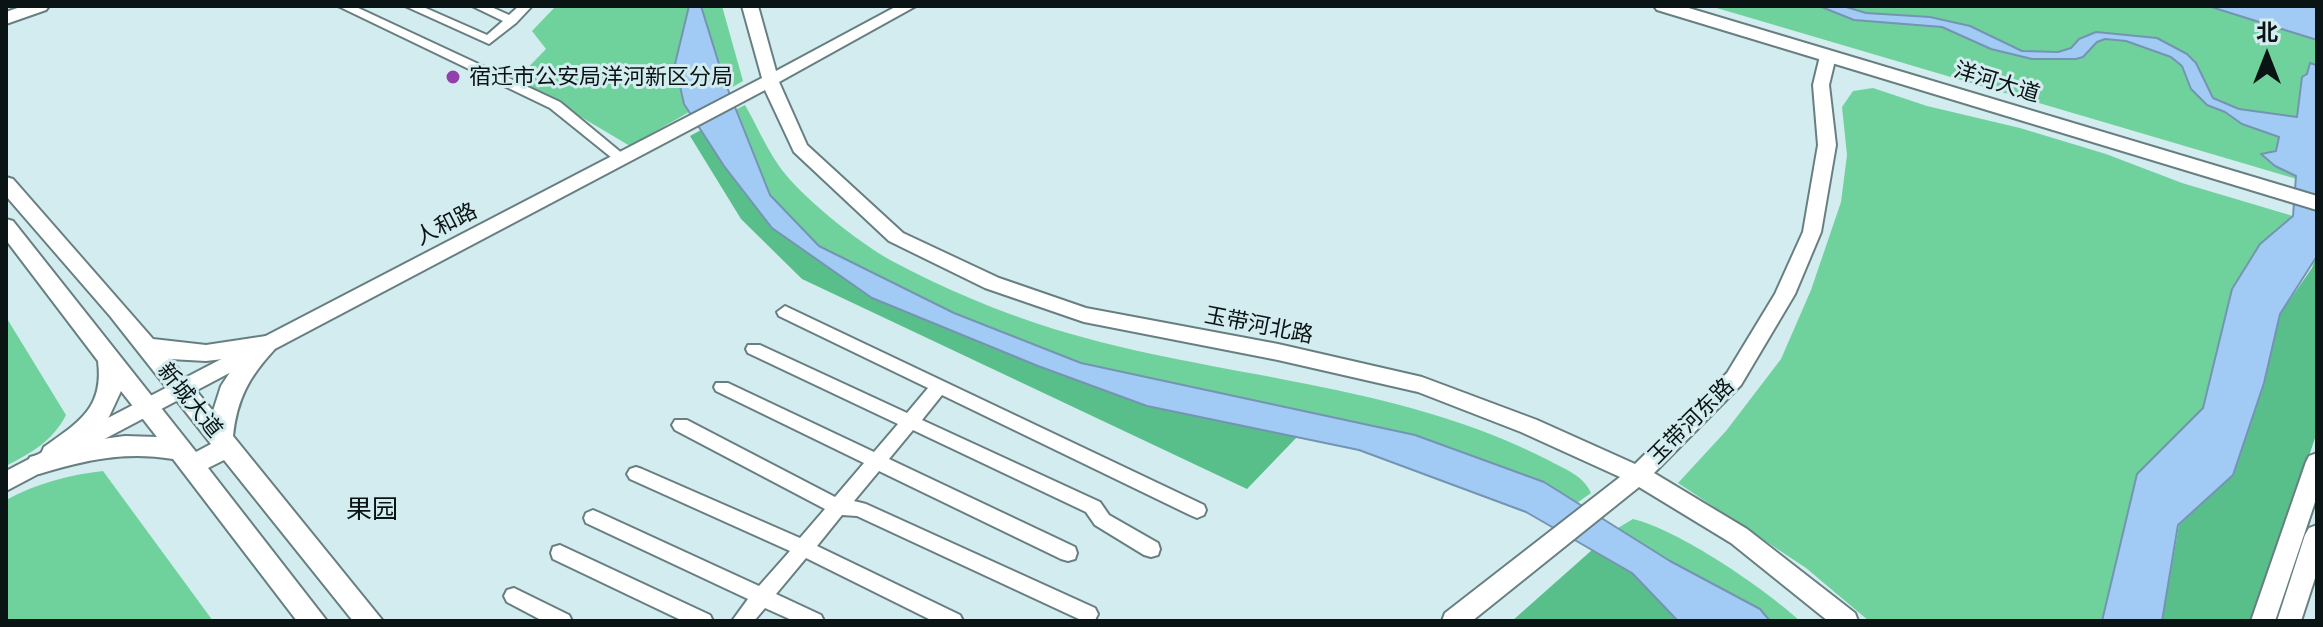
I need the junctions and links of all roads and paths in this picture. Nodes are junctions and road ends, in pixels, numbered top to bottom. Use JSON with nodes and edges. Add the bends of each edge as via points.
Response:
{"nodes":[{"id":1,"x":15,"y":6,"type":"edge"},
{"id":2,"x":40,"y":6,"type":"edge"},
{"id":3,"x":344,"y":6,"type":"edge"},
{"id":4,"x":411,"y":6,"type":"edge"},
{"id":5,"x":478,"y":6,"type":"edge"},
{"id":6,"x":526,"y":6,"type":"edge"},
{"id":7,"x":750,"y":6,"type":"edge"},
{"id":8,"x":908,"y":6,"type":"edge"},
{"id":9,"x":1663,"y":6,"type":"edge"},
{"id":10,"x":1684,"y":6,"type":"edge"},
{"id":11,"x":6,"y":9,"type":"edge"},
{"id":12,"x":6,"y":18,"type":"edge"},
{"id":13,"x":512,"y":20,"type":"junction"},
{"id":14,"x":1828,"y":56,"type":"junction"},
{"id":15,"x":771,"y":80,"type":"junction"},
{"id":16,"x":622,"y":159,"type":"junction"},
{"id":17,"x":6,"y":183,"type":"edge"},
{"id":18,"x":2317,"y":196,"type":"edge"},
{"id":19,"x":2317,"y":203,"type":"edge"},
{"id":20,"x":6,"y":226,"type":"edge"},
{"id":21,"x":785,"y":312,"type":"dead end"},
{"id":22,"x":139,"y":337,"type":"junction"},
{"id":23,"x":266,"y":344,"type":"junction"},
{"id":24,"x":754,"y":349,"type":"dead end"},
{"id":25,"x":104,"y":351,"type":"junction"},
{"id":26,"x":722,"y":387,"type":"dead end"},
{"id":27,"x":939,"y":387,"type":"junction"},
{"id":28,"x":181,"y":388,"type":"junction"},
{"id":29,"x":148,"y":405,"type":"junction"},
{"id":30,"x":911,"y":420,"type":"junction"},
{"id":31,"x":681,"y":425,"type":"dead end"},
{"id":32,"x":224,"y":441,"type":"junction"},
{"id":33,"x":188,"y":458,"type":"junction"},
{"id":34,"x":876,"y":461,"type":"junction"},
{"id":35,"x":2317,"y":462,"type":"edge"},
{"id":36,"x":39,"y":464,"type":"junction"},
{"id":37,"x":636,"y":474,"type":"dead end"},
{"id":38,"x":1638,"y":475,"type":"junction"},
{"id":39,"x":6,"y":482,"type":"edge"},
{"id":40,"x":837,"y":507,"type":"junction"},
{"id":41,"x":1197,"y":510,"type":"dead end"},
{"id":42,"x":593,"y":518,"type":"dead end"},
{"id":43,"x":2317,"y":535,"type":"edge"},
{"id":44,"x":803,"y":548,"type":"junction"},
{"id":45,"x":1151,"y":549,"type":"dead end"},
{"id":46,"x":560,"y":553,"type":"dead end"},
{"id":47,"x":1068,"y":553,"type":"dead end"},
{"id":48,"x":514,"y":596,"type":"dead end"},
{"id":49,"x":763,"y":596,"type":"junction"},
{"id":50,"x":1088,"y":614,"type":"dead end"},
{"id":51,"x":313,"y":621,"type":"edge"},
{"id":52,"x":369,"y":621,"type":"edge"},
{"id":53,"x":562,"y":621,"type":"edge"},
{"id":54,"x":703,"y":621,"type":"edge"},
{"id":55,"x":742,"y":621,"type":"edge"},
{"id":56,"x":814,"y":621,"type":"edge"},
{"id":57,"x":953,"y":621,"type":"edge"},
{"id":58,"x":1454,"y":621,"type":"edge"},
{"id":59,"x":1846,"y":621,"type":"edge"},
{"id":60,"x":2263,"y":621,"type":"edge"},
{"id":61,"x":2289,"y":621,"type":"edge"}],
"edges":[{"from":1,"to":11,"type":"main road"},
{"from":2,"to":12,"type":"main road"},
{"from":3,"to":16,"type":"street","via":[[555,105]]},
{"from":4,"to":13,"type":"street","via":[[489,40]]},
{"from":5,"to":13,"type":"street"},
{"from":6,"to":13,"type":"street"},
{"from":7,"to":15,"type":"street","name":"玉带河北路"},
{"from":8,"to":15,"type":"street","name":"人和路"},
{"from":9,"to":14,"type":"main road","name":"洋河大道"},
{"from":10,"to":18,"type":"main road","name":"洋河大道"},
{"from":14,"to":19,"type":"main road","name":"洋河大道"},
{"from":14,"to":38,"type":"street","name":"玉带河东路","via":[[1821,85],[1827,145],[1812,232],[1785,294],[1734,379]]},
{"from":15,"to":16,"type":"street","name":"人和路"},
{"from":15,"to":38,"type":"street","name":"玉带河北路","via":[[800,148],[844,191],[896,237],[992,283],[1084,315],[1422,385]]},
{"from":16,"to":23,"type":"street","name":"人和路"},
{"from":17,"to":22,"type":"main road","name":"新城大道"},
{"from":20,"to":25,"type":"main road","name":"新城大道"},
{"from":21,"to":27,"type":"street"},
{"from":22,"to":23,"type":"main road","via":[[184,355]]},
{"from":22,"to":25,"type":"main road"},
{"from":22,"to":28,"type":"main road","name":"新城大道"},
{"from":23,"to":28,"type":"street","name":"人和路"},
{"from":23,"to":32,"type":"main road","via":[[233,381],[223,414]]},
{"from":24,"to":30,"type":"street"},
{"from":25,"to":29,"type":"main road","name":"新城大道"},
{"from":25,"to":36,"type":"main road","via":[[114,378],[106,404],[85,430]]},
{"from":26,"to":34,"type":"street"},
{"from":27,"to":30,"type":"street"},
{"from":27,"to":41,"type":"street"},
{"from":28,"to":29,"type":"street","name":"人和路"},
{"from":28,"to":32,"type":"main road","name":"新城大道"},
{"from":29,"to":33,"type":"main road","name":"新城大道"},
{"from":29,"to":36,"type":"street","name":"人和路"},
{"from":30,"to":34,"type":"street"},
{"from":30,"to":45,"type":"street","via":[[1093,507],[1102,520]]},
{"from":31,"to":40,"type":"street"},
{"from":32,"to":33,"type":"main road"},
{"from":32,"to":52,"type":"main road","name":"新城大道"},
{"from":33,"to":36,"type":"main road","via":[[122,443]]},
{"from":33,"to":51,"type":"main road","name":"新城大道"},
{"from":34,"to":40,"type":"street"},
{"from":34,"to":47,"type":"street"},
{"from":35,"to":60,"type":"street"},
{"from":36,"to":39,"type":"street","name":"人和路"},
{"from":37,"to":44,"type":"street"},
{"from":38,"to":58,"type":"street","name":"玉带河东路"},
{"from":38,"to":59,"type":"street","name":"玉带河北路","via":[[1739,536]]},
{"from":40,"to":44,"type":"street"},
{"from":40,"to":50,"type":"street","via":[[859,509]]},
{"from":42,"to":49,"type":"street"},
{"from":43,"to":61,"type":"street"},
{"from":44,"to":49,"type":"street"},
{"from":44,"to":57,"type":"street"},
{"from":46,"to":54,"type":"street"},
{"from":48,"to":53,"type":"street"},
{"from":49,"to":55,"type":"street"},
{"from":49,"to":56,"type":"street"}]}
